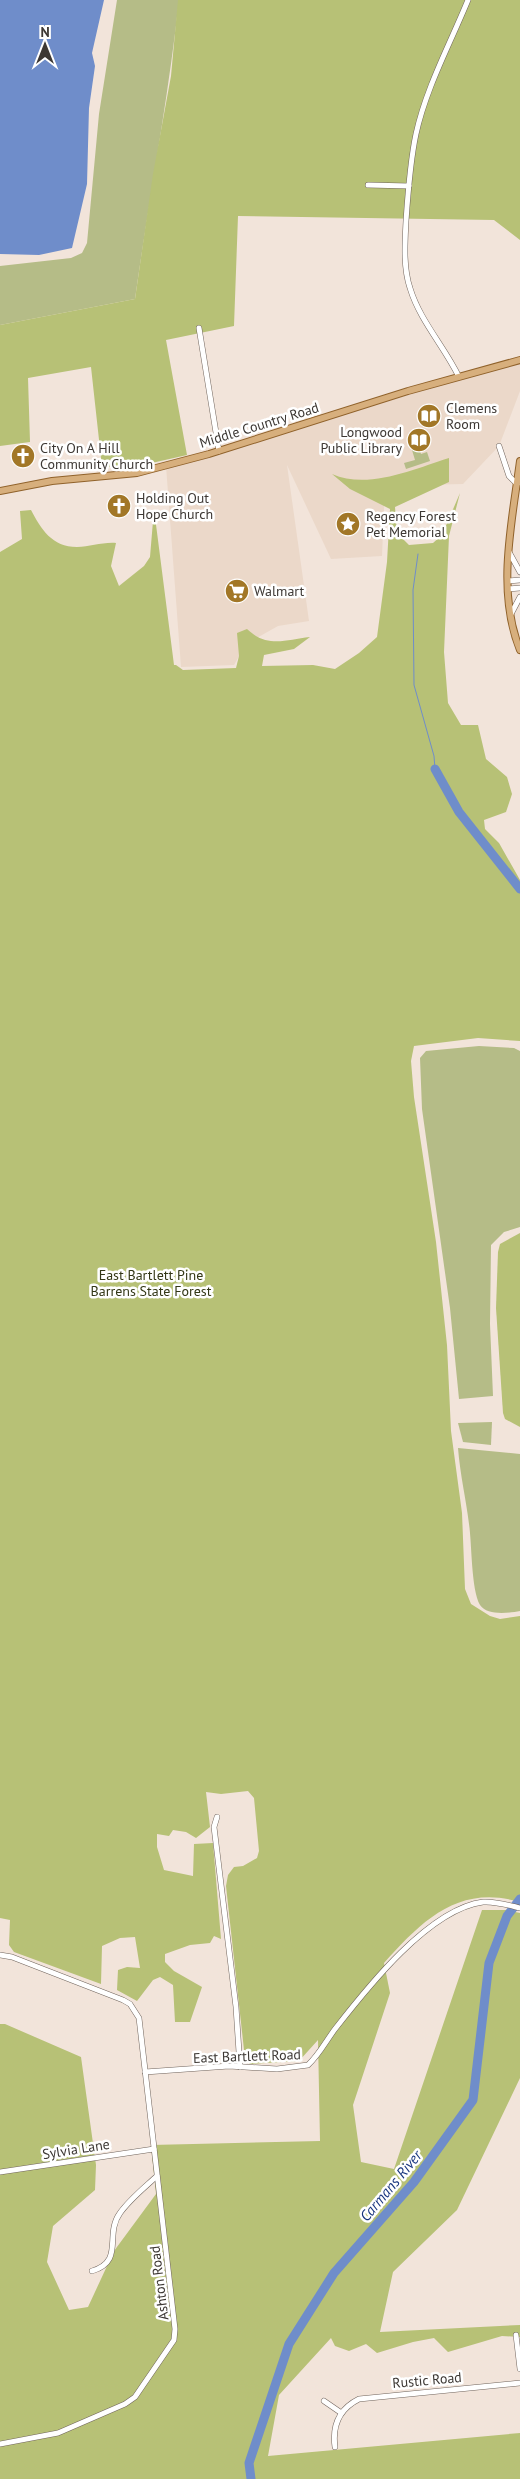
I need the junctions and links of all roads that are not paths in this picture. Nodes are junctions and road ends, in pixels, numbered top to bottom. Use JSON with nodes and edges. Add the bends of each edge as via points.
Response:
{"nodes":[{"id":1,"x":468,"y":0,"type":"edge"},
{"id":2,"x":368,"y":185,"type":"dead end"},
{"id":3,"x":408,"y":186,"type":"junction"},
{"id":4,"x":199,"y":328,"type":"dead end"},
{"id":5,"x":520,"y":360,"type":"edge"},
{"id":6,"x":458,"y":377,"type":"junction"},
{"id":7,"x":499,"y":446,"type":"dead end"},
{"id":8,"x":219,"y":451,"type":"junction"},
{"id":9,"x":520,"y":461,"type":"edge"},
{"id":10,"x":517,"y":484,"type":"junction"},
{"id":11,"x":0,"y":491,"type":"edge"},
{"id":12,"x":510,"y":552,"type":"junction"},
{"id":13,"x":520,"y":572,"type":"edge"},
{"id":14,"x":520,"y":580,"type":"edge"},
{"id":15,"x":508,"y":581,"type":"junction"},
{"id":16,"x":508,"y":588,"type":"junction"},
{"id":17,"x":520,"y":588,"type":"edge"},
{"id":18,"x":520,"y":597,"type":"edge"},
{"id":19,"x":510,"y":616,"type":"junction"},
{"id":20,"x":520,"y":650,"type":"edge"},
{"id":21,"x":217,"y":1817,"type":"dead end"},
{"id":22,"x":519,"y":1908,"type":"edge"},
{"id":23,"x":0,"y":1955,"type":"edge"},
{"id":24,"x":240,"y":2067,"type":"junction"},
{"id":25,"x":145,"y":2072,"type":"junction"},
{"id":26,"x":154,"y":2149,"type":"junction"},
{"id":27,"x":0,"y":2172,"type":"edge"},
{"id":28,"x":156,"y":2176,"type":"junction"},
{"id":29,"x":92,"y":2271,"type":"dead end"},
{"id":30,"x":516,"y":2335,"type":"dead end"},
{"id":31,"x":520,"y":2369,"type":"edge"},
{"id":32,"x":520,"y":2383,"type":"edge"},
{"id":33,"x":324,"y":2401,"type":"dead end"},
{"id":34,"x":340,"y":2412,"type":"junction"},
{"id":35,"x":0,"y":2444,"type":"edge"},
{"id":36,"x":335,"y":2447,"type":"dead end"}],
"edges":[{"from":1,"to":3,"type":"street","via":[[424,106],[416,133]]},
{"from":2,"to":3,"type":"street"},
{"from":3,"to":6,"type":"street","via":[[406,274],[418,312],[446,350]]},
{"from":4,"to":8,"type":"street"},
{"from":5,"to":6,"type":"main road","name":"Middle Country Road"},
{"from":6,"to":8,"type":"main road","name":"Middle Country Road"},
{"from":7,"to":10,"type":"street","via":[[509,476]]},
{"from":8,"to":11,"type":"main road","name":"Middle Country Road","via":[[137,473],[52,481]]},
{"from":9,"to":10,"type":"main road"},
{"from":10,"to":12,"type":"main road"},
{"from":12,"to":13,"type":"street"},
{"from":12,"to":15,"type":"main road"},
{"from":14,"to":15,"type":"street"},
{"from":15,"to":16,"type":"main road"},
{"from":16,"to":17,"type":"street"},
{"from":16,"to":19,"type":"main road"},
{"from":18,"to":19,"type":"street"},
{"from":19,"to":20,"type":"main road"},
{"from":21,"to":24,"type":"street","via":[[214,1827]]},
{"from":22,"to":24,"type":"street","name":"East Bartlett Road","via":[[489,1902],[464,1906],[411,1943],[375,1978],[308,2066],[277,2069]]},
{"from":23,"to":25,"type":"street","via":[[47,1970],[130,2004],[140,2018]]},
{"from":24,"to":25,"type":"street","name":"East Bartlett Road"},
{"from":25,"to":26,"type":"street","name":"Ashton Road"},
{"from":26,"to":27,"type":"street","name":"Sylvia Lane"},
{"from":26,"to":28,"type":"street","name":"Ashton Road"},
{"from":28,"to":29,"type":"street","via":[[120,2213],[114,2225],[110,2261],[104,2268]]},
{"from":28,"to":35,"type":"street","name":"Ashton Road","via":[[174,2309],[174,2340],[135,2397],[125,2404],[58,2433]]},
{"from":30,"to":31,"type":"street"},
{"from":32,"to":34,"type":"street","name":"Rustic Road","via":[[366,2397]]},
{"from":33,"to":34,"type":"street"},
{"from":34,"to":36,"type":"street","via":[[334,2432]]}]}
